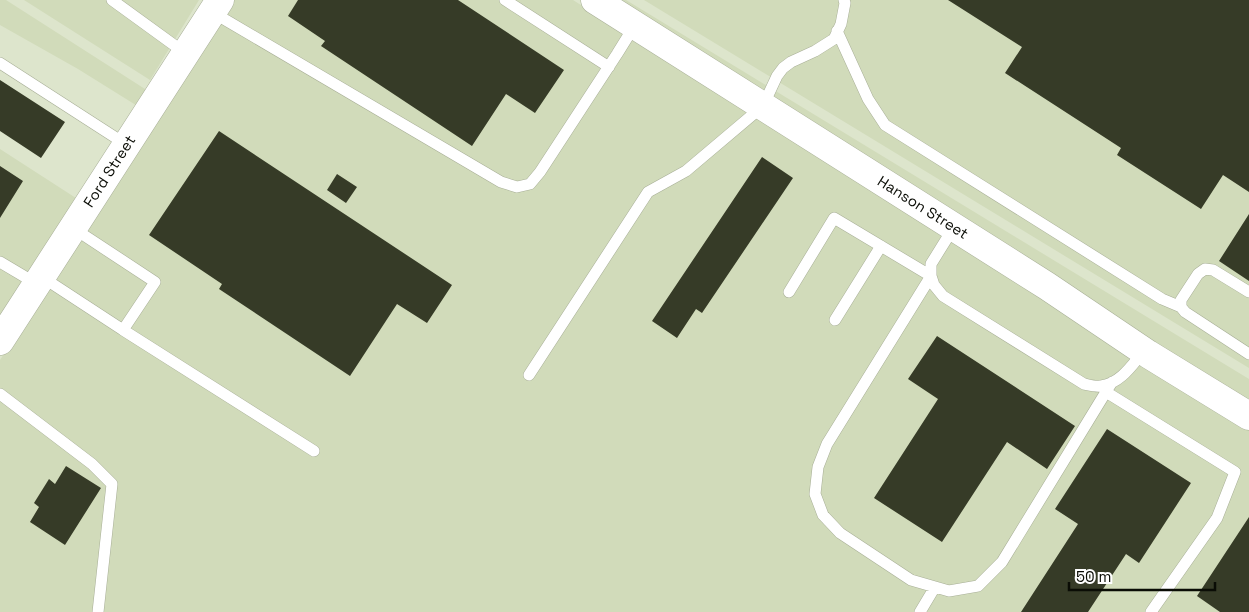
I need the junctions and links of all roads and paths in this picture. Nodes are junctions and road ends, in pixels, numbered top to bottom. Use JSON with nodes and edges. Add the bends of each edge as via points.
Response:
{"nodes":[{"id":1,"x":112,"y":0,"type":"edge"},
{"id":2,"x":505,"y":0,"type":"edge"},
{"id":3,"x":595,"y":0,"type":"edge"},
{"id":4,"x":845,"y":1,"type":"edge"},
{"id":5,"x":216,"y":6,"type":"edge"},
{"id":6,"x":634,"y":25,"type":"junction"},
{"id":7,"x":838,"y":31,"type":"junction"},
{"id":8,"x":185,"y":54,"type":"junction"},
{"id":9,"x":0,"y":63,"type":"edge"},
{"id":10,"x":609,"y":67,"type":"junction"},
{"id":11,"x":763,"y":106,"type":"junction"},
{"id":12,"x":127,"y":145,"type":"junction"},
{"id":13,"x":954,"y":227,"type":"junction"},
{"id":14,"x":73,"y":228,"type":"junction"},
{"id":15,"x":880,"y":246,"type":"junction"},
{"id":16,"x":0,"y":262,"type":"edge"},
{"id":17,"x":931,"y":276,"type":"junction"},
{"id":18,"x":39,"y":281,"type":"junction"},
{"id":19,"x":788,"y":292,"type":"dead end"},
{"id":20,"x":1249,"y":292,"type":"edge"},
{"id":21,"x":1181,"y":307,"type":"junction"},
{"id":22,"x":835,"y":320,"type":"dead end"},
{"id":23,"x":123,"y":330,"type":"junction"},
{"id":24,"x":0,"y":341,"type":"edge"},
{"id":25,"x":1144,"y":351,"type":"junction"},
{"id":26,"x":1249,"y":354,"type":"edge"},
{"id":27,"x":529,"y":375,"type":"dead end"},
{"id":28,"x":1109,"y":387,"type":"junction"},
{"id":29,"x":0,"y":394,"type":"edge"},
{"id":30,"x":1249,"y":416,"type":"edge"},
{"id":31,"x":314,"y":451,"type":"dead end"},
{"id":32,"x":935,"y":587,"type":"junction"},
{"id":33,"x":98,"y":612,"type":"edge"},
{"id":34,"x":920,"y":612,"type":"edge"},
{"id":35,"x":1151,"y":612,"type":"edge"}],
"edges":[{"from":1,"to":8,"type":"lane"},
{"from":2,"to":10,"type":"lane"},
{"from":3,"to":6,"type":"street","name":"Hanson Street"},
{"from":4,"to":7,"type":"lane"},
{"from":5,"to":8,"type":"street","name":"Ford Street"},
{"from":5,"to":10,"type":"lane","via":[[501,182],[517,187],[530,184],[540,172]]},
{"from":6,"to":10,"type":"lane"},
{"from":6,"to":11,"type":"street","name":"Hanson Street"},
{"from":7,"to":11,"type":"lane","via":[[824,45],[783,68]]},
{"from":7,"to":21,"type":"lane","via":[[868,99],[885,125],[1162,299]]},
{"from":8,"to":12,"type":"street","name":"Ford Street"},
{"from":9,"to":12,"type":"lane"},
{"from":11,"to":13,"type":"street","name":"Hanson Street"},
{"from":11,"to":27,"type":"lane","via":[[686,171],[648,192]]},
{"from":12,"to":14,"type":"street","name":"Ford Street"},
{"from":13,"to":17,"type":"lane","via":[[931,264]]},
{"from":13,"to":25,"type":"street","name":"Hanson Street"},
{"from":14,"to":18,"type":"street","name":"Ford Street"},
{"from":14,"to":23,"type":"lane","via":[[155,282]]},
{"from":15,"to":17,"type":"lane"},
{"from":15,"to":19,"type":"lane","via":[[834,218]]},
{"from":15,"to":22,"type":"lane"},
{"from":16,"to":18,"type":"lane"},
{"from":17,"to":28,"type":"lane","via":[[943,296],[1084,384]]},
{"from":17,"to":32,"type":"lane","via":[[827,444],[818,467],[815,494],[823,515],[840,533],[910,580]]},
{"from":18,"to":23,"type":"lane"},
{"from":18,"to":24,"type":"street","name":"Ford Street"},
{"from":20,"to":21,"type":"lane","via":[[1213,270],[1205,269],[1181,300]]},
{"from":21,"to":26,"type":"lane","via":[[1195,320]]},
{"from":23,"to":31,"type":"lane"},
{"from":25,"to":28,"type":"lane"},
{"from":25,"to":30,"type":"street","name":"Hanson Street"},
{"from":28,"to":32,"type":"lane","via":[[1002,562],[978,586],[949,591]]},
{"from":28,"to":35,"type":"lane","via":[[1236,472],[1216,518]]},
{"from":29,"to":33,"type":"lane","via":[[92,464],[112,484]]},
{"from":32,"to":34,"type":"lane"}]}
